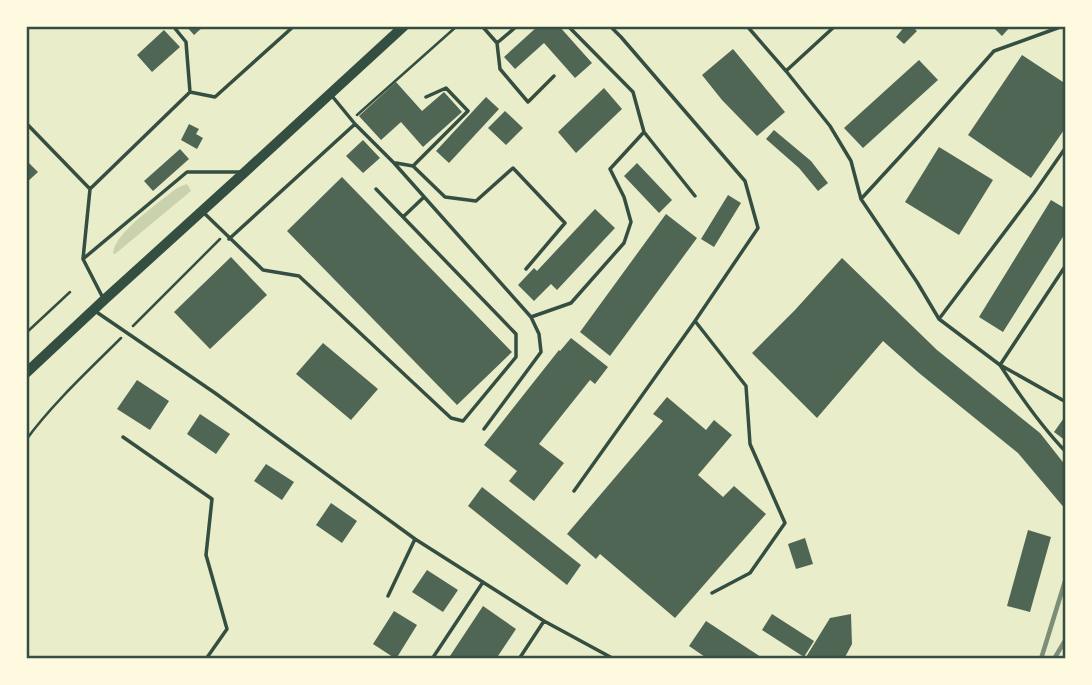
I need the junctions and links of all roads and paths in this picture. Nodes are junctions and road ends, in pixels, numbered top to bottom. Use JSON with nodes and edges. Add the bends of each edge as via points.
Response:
{"nodes":[{"id":1,"x":173,"y":26,"type":"edge"},
{"id":2,"x":294,"y":26,"type":"edge"},
{"id":3,"x":404,"y":26,"type":"edge"},
{"id":4,"x":482,"y":26,"type":"edge"},
{"id":5,"x":517,"y":26,"type":"edge"},
{"id":6,"x":568,"y":26,"type":"edge"},
{"id":7,"x":610,"y":26,"type":"edge"},
{"id":8,"x":747,"y":26,"type":"edge"},
{"id":9,"x":835,"y":26,"type":"edge"},
{"id":10,"x":1063,"y":26,"type":"edge"},
{"id":11,"x":498,"y":43,"type":"junction"},
{"id":12,"x":786,"y":71,"type":"junction"},
{"id":13,"x":554,"y":76,"type":"dead end"},
{"id":14,"x":190,"y":92,"type":"junction"},
{"id":15,"x":331,"y":94,"type":"junction"},
{"id":16,"x":426,"y":97,"type":"dead end"},
{"id":17,"x":26,"y":123,"type":"edge"},
{"id":18,"x":355,"y":124,"type":"junction"},
{"id":19,"x":644,"y":132,"type":"junction"},
{"id":20,"x":1066,"y":147,"type":"edge"},
{"id":21,"x":394,"y":163,"type":"junction"},
{"id":22,"x":414,"y":166,"type":"junction"},
{"id":23,"x":246,"y":172,"type":"junction"},
{"id":24,"x":89,"y":189,"type":"junction"},
{"id":25,"x":376,"y":189,"type":"dead end"},
{"id":26,"x":695,"y":196,"type":"dead end"},
{"id":27,"x":424,"y":197,"type":"junction"},
{"id":28,"x":861,"y":199,"type":"junction"},
{"id":29,"x":202,"y":211,"type":"junction"},
{"id":30,"x":403,"y":217,"type":"junction"},
{"id":31,"x":229,"y":239,"type":"junction"},
{"id":32,"x":83,"y":259,"type":"junction"},
{"id":33,"x":1066,"y":265,"type":"edge"},
{"id":34,"x":526,"y":269,"type":"dead end"},
{"id":35,"x":70,"y":292,"type":"dead end"},
{"id":36,"x":104,"y":300,"type":"junction"},
{"id":37,"x":93,"y":310,"type":"junction"},
{"id":38,"x":531,"y":317,"type":"junction"},
{"id":39,"x":939,"y":319,"type":"junction"},
{"id":40,"x":695,"y":321,"type":"junction"},
{"id":41,"x":26,"y":333,"type":"edge"},
{"id":42,"x":38,"y":363,"type":"junction"},
{"id":43,"x":1000,"y":365,"type":"junction"},
{"id":44,"x":26,"y":375,"type":"edge"},
{"id":45,"x":26,"y":385,"type":"edge"},
{"id":46,"x":1066,"y":402,"type":"edge"},
{"id":47,"x":484,"y":429,"type":"dead end"},
{"id":48,"x":124,"y":438,"type":"dead end"},
{"id":49,"x":1066,"y":452,"type":"edge"},
{"id":50,"x":574,"y":491,"type":"dead end"},
{"id":51,"x":415,"y":539,"type":"junction"},
{"id":52,"x":483,"y":582,"type":"junction"},
{"id":53,"x":712,"y":593,"type":"dead end"},
{"id":54,"x":387,"y":596,"type":"dead end"},
{"id":55,"x":544,"y":621,"type":"junction"},
{"id":56,"x":206,"y":659,"type":"edge"},
{"id":57,"x":432,"y":659,"type":"edge"},
{"id":58,"x":519,"y":659,"type":"edge"},
{"id":59,"x":614,"y":659,"type":"edge"}],
"edges":[{"from":1,"to":14,"type":"lane","via":[[186,42]]},
{"from":2,"to":14,"type":"lane","via":[[215,97]]},
{"from":3,"to":15,"type":"main road"},
{"from":4,"to":11,"type":"lane"},
{"from":5,"to":11,"type":"lane"},
{"from":6,"to":19,"type":"lane","via":[[633,92]]},
{"from":7,"to":40,"type":"lane","via":[[745,181],[758,228]]},
{"from":8,"to":12,"type":"lane"},
{"from":9,"to":12,"type":"lane"},
{"from":10,"to":28,"type":"lane","via":[[994,51]]},
{"from":11,"to":13,"type":"lane","via":[[499,69],[528,102]]},
{"from":12,"to":28,"type":"lane","via":[[851,161]]},
{"from":14,"to":24,"type":"lane"},
{"from":15,"to":18,"type":"lane"},
{"from":15,"to":23,"type":"main road"},
{"from":16,"to":22,"type":"lane","via":[[446,88],[468,111]]},
{"from":17,"to":24,"type":"lane"},
{"from":18,"to":21,"type":"lane"},
{"from":18,"to":31,"type":"lane"},
{"from":19,"to":26,"type":"lane"},
{"from":19,"to":38,"type":"lane","via":[[610,169],[631,222],[624,243],[571,303]]},
{"from":20,"to":39,"type":"lane"},
{"from":21,"to":22,"type":"lane"},
{"from":21,"to":27,"type":"lane"},
{"from":22,"to":34,"type":"lane","via":[[445,197],[476,201],[513,168],[565,223]]},
{"from":23,"to":29,"type":"main road"},
{"from":23,"to":32,"type":"lane","via":[[187,172]]},
{"from":24,"to":32,"type":"lane"},
{"from":25,"to":30,"type":"lane"},
{"from":27,"to":30,"type":"lane"},
{"from":27,"to":38,"type":"lane"},
{"from":28,"to":39,"type":"lane"},
{"from":29,"to":31,"type":"lane"},
{"from":29,"to":36,"type":"main road"},
{"from":30,"to":31,"type":"lane","via":[[516,334],[516,356],[463,421],[451,418],[299,276],[263,271]]},
{"from":32,"to":36,"type":"lane"},
{"from":33,"to":43,"type":"lane"},
{"from":35,"to":41,"type":"path"},
{"from":36,"to":37,"type":"main road"},
{"from":37,"to":42,"type":"main road"},
{"from":37,"to":51,"type":"lane"},
{"from":38,"to":47,"type":"lane","via":[[541,352]]},
{"from":39,"to":43,"type":"lane"},
{"from":40,"to":50,"type":"lane"},
{"from":40,"to":53,"type":"lane","via":[[746,386],[750,444],[785,523],[750,573]]},
{"from":42,"to":44,"type":"main road"},
{"from":42,"to":45,"type":"main road"},
{"from":43,"to":46,"type":"lane"},
{"from":43,"to":49,"type":"lane","via":[[1037,420]]},
{"from":48,"to":56,"type":"lane","via":[[212,499],[206,555],[228,629]]},
{"from":51,"to":52,"type":"lane"},
{"from":51,"to":54,"type":"lane"},
{"from":52,"to":55,"type":"lane"},
{"from":52,"to":57,"type":"lane"},
{"from":55,"to":58,"type":"lane"},
{"from":55,"to":59,"type":"lane"}]}
